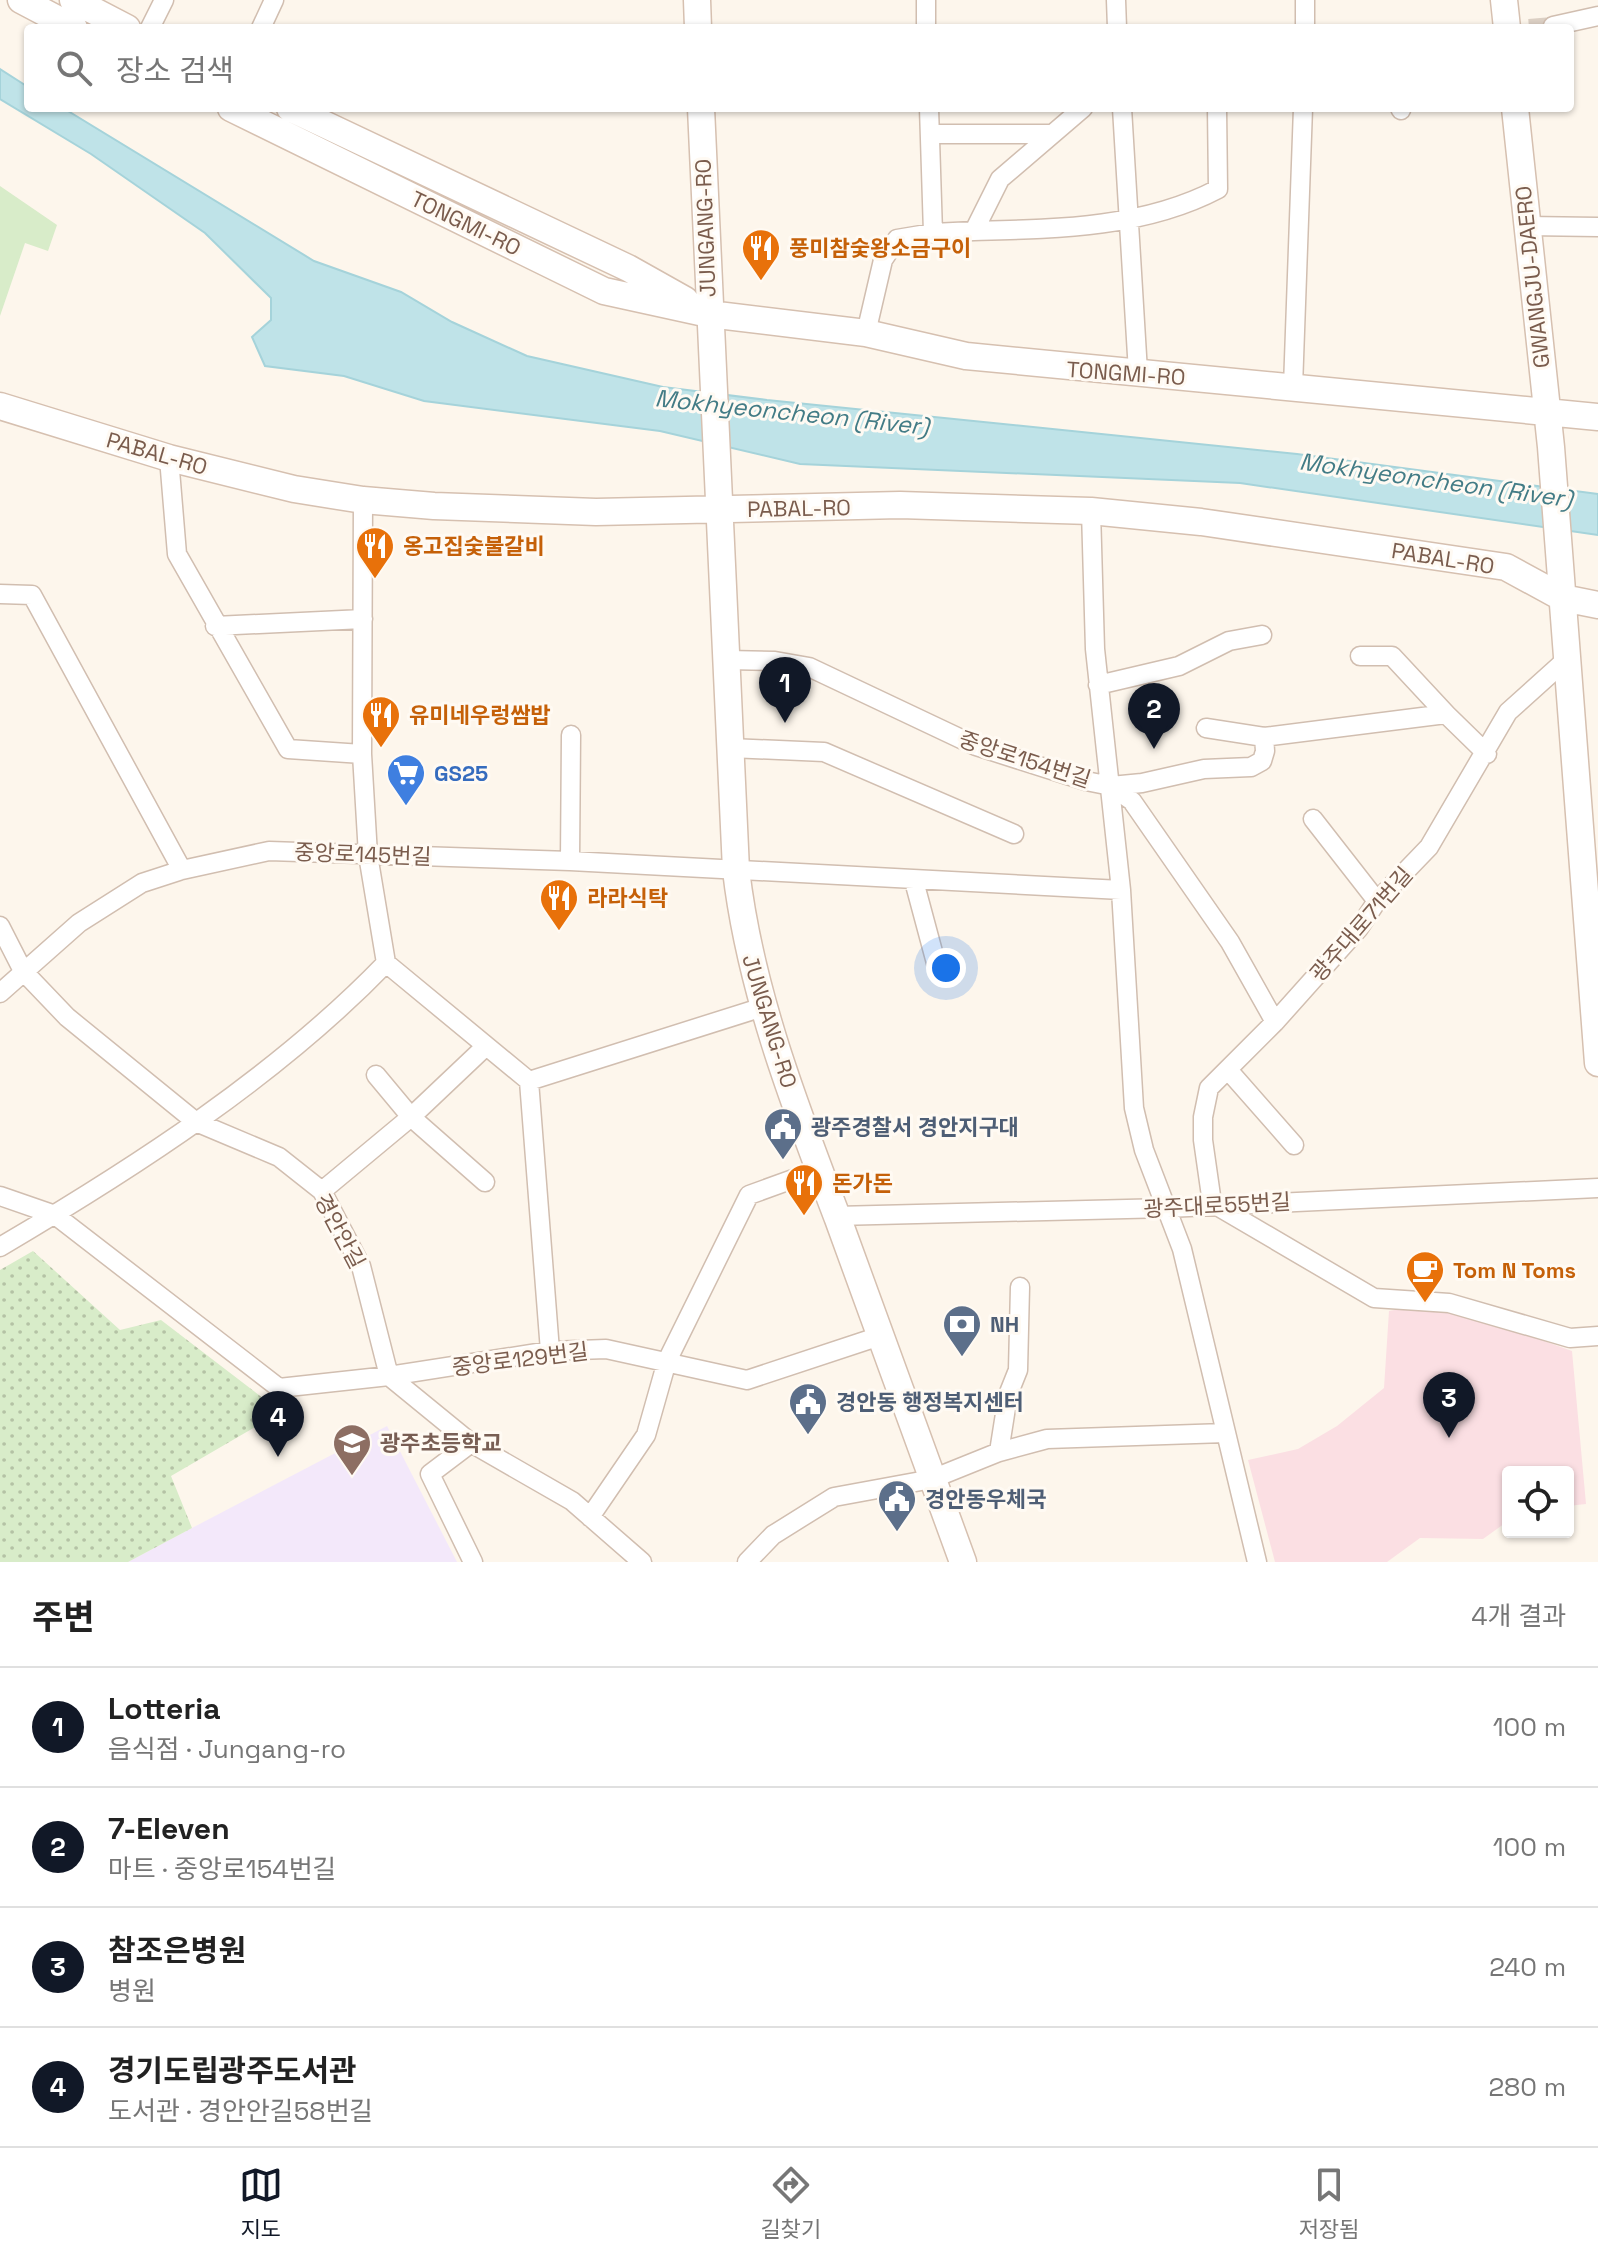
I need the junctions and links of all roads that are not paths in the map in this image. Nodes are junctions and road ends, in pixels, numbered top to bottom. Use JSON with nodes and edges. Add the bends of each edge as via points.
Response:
{"nodes":[{"id":1,"x":21,"y":0,"type":"edge"},
{"id":2,"x":73,"y":0,"type":"edge"},
{"id":3,"x":164,"y":0,"type":"edge"},
{"id":4,"x":274,"y":0,"type":"edge"},
{"id":5,"x":697,"y":0,"type":"edge"},
{"id":6,"x":926,"y":0,"type":"edge"},
{"id":7,"x":1116,"y":0,"type":"edge"},
{"id":8,"x":1305,"y":0,"type":"edge"},
{"id":9,"x":1504,"y":0,"type":"edge"},
{"id":10,"x":1588,"y":0,"type":"edge"},
{"id":11,"x":1598,"y":13,"type":"edge"},
{"id":12,"x":66,"y":24,"type":"edge"},
{"id":13,"x":119,"y":24,"type":"edge"},
{"id":14,"x":152,"y":24,"type":"edge"},
{"id":15,"x":263,"y":24,"type":"edge"},
{"id":16,"x":698,"y":24,"type":"edge"},
{"id":17,"x":926,"y":24,"type":"edge"},
{"id":18,"x":1117,"y":24,"type":"edge"},
{"id":19,"x":1305,"y":24,"type":"edge"},
{"id":20,"x":1507,"y":24,"type":"edge"},
{"id":21,"x":1560,"y":24,"type":"edge"},
{"id":22,"x":239,"y":112,"type":"edge"},
{"id":23,"x":298,"y":112,"type":"edge"},
{"id":24,"x":701,"y":112,"type":"edge"},
{"id":25,"x":929,"y":112,"type":"edge"},
{"id":26,"x":1078,"y":112,"type":"edge"},
{"id":27,"x":1122,"y":112,"type":"edge"},
{"id":28,"x":1217,"y":112,"type":"edge"},
{"id":29,"x":1303,"y":112,"type":"edge"},
{"id":30,"x":1515,"y":112,"type":"edge"},
{"id":31,"x":930,"y":134,"type":"junction"},
{"id":32,"x":1051,"y":134,"type":"junction"},
{"id":33,"x":1129,"y":219,"type":"junction"},
{"id":34,"x":1527,"y":226,"type":"junction"},
{"id":35,"x":1598,"y":227,"type":"edge"},
{"id":36,"x":974,"y":231,"type":"junction"},
{"id":37,"x":933,"y":233,"type":"junction"},
{"id":38,"x":709,"y":314,"type":"junction"},
{"id":39,"x":866,"y":333,"type":"junction"},
{"id":40,"x":1138,"y":372,"type":"junction"},
{"id":41,"x":1293,"y":387,"type":"junction"},
{"id":42,"x":0,"y":406,"type":"edge"},
{"id":43,"x":1547,"y":412,"type":"junction"},
{"id":44,"x":1598,"y":417,"type":"edge"},
{"id":45,"x":169,"y":458,"type":"junction"},
{"id":46,"x":363,"y":500,"type":"junction"},
{"id":47,"x":719,"y":505,"type":"junction"},
{"id":48,"x":1091,"y":511,"type":"junction"},
{"id":49,"x":1562,"y":585,"type":"junction"},
{"id":50,"x":0,"y":594,"type":"edge"},
{"id":51,"x":1598,"y":605,"type":"edge"},
{"id":52,"x":363,"y":619,"type":"junction"},
{"id":53,"x":215,"y":626,"type":"junction"},
{"id":54,"x":1262,"y":635,"type":"dead end"},
{"id":55,"x":1360,"y":656,"type":"dead end"},
{"id":56,"x":1568,"y":658,"type":"junction"},
{"id":57,"x":727,"y":660,"type":"junction"},
{"id":58,"x":1098,"y":685,"type":"junction"},
{"id":59,"x":1446,"y":714,"type":"junction"},
{"id":60,"x":1206,"y":728,"type":"dead end"},
{"id":61,"x":571,"y":735,"type":"dead end"},
{"id":62,"x":1264,"y":737,"type":"junction"},
{"id":63,"x":730,"y":748,"type":"junction"},
{"id":64,"x":362,"y":754,"type":"junction"},
{"id":65,"x":1487,"y":754,"type":"junction"},
{"id":66,"x":1111,"y":786,"type":"junction"},
{"id":67,"x":1313,"y":819,"type":"dead end"},
{"id":68,"x":1014,"y":834,"type":"dead end"},
{"id":69,"x":368,"y":855,"type":"junction"},
{"id":70,"x":570,"y":861,"type":"junction"},
{"id":71,"x":182,"y":870,"type":"junction"},
{"id":72,"x":736,"y":870,"type":"junction"},
{"id":73,"x":914,"y":881,"type":"junction"},
{"id":74,"x":1121,"y":890,"type":"junction"},
{"id":75,"x":1377,"y":901,"type":"junction"},
{"id":76,"x":0,"y":926,"type":"edge"},
{"id":77,"x":386,"y":963,"type":"junction"},
{"id":78,"x":936,"y":963,"type":"dead end"},
{"id":79,"x":23,"y":971,"type":"junction"},
{"id":80,"x":0,"y":993,"type":"edge"},
{"id":81,"x":763,"y":1007,"type":"junction"},
{"id":82,"x":1275,"y":1022,"type":"junction"},
{"id":83,"x":486,"y":1046,"type":"junction"},
{"id":84,"x":1598,"y":1063,"type":"edge"},
{"id":85,"x":1229,"y":1071,"type":"junction"},
{"id":86,"x":376,"y":1075,"type":"dead end"},
{"id":87,"x":529,"y":1081,"type":"junction"},
{"id":88,"x":411,"y":1117,"type":"junction"},
{"id":89,"x":196,"y":1122,"type":"junction"},
{"id":90,"x":1294,"y":1145,"type":"dead end"},
{"id":91,"x":818,"y":1170,"type":"junction"},
{"id":92,"x":485,"y":1182,"type":"dead end"},
{"id":93,"x":1598,"y":1188,"type":"edge"},
{"id":94,"x":322,"y":1191,"type":"junction"},
{"id":95,"x":0,"y":1196,"type":"edge"},
{"id":96,"x":1212,"y":1203,"type":"junction"},
{"id":97,"x":1167,"y":1208,"type":"junction"},
{"id":98,"x":55,"y":1215,"type":"junction"},
{"id":99,"x":836,"y":1216,"type":"junction"},
{"id":100,"x":0,"y":1247,"type":"edge"},
{"id":101,"x":1020,"y":1287,"type":"dead end"},
{"id":102,"x":880,"y":1336,"type":"junction"},
{"id":103,"x":1598,"y":1336,"type":"edge"},
{"id":104,"x":550,"y":1351,"type":"junction"},
{"id":105,"x":667,"y":1361,"type":"junction"},
{"id":106,"x":389,"y":1376,"type":"junction"},
{"id":107,"x":1225,"y":1433,"type":"junction"},
{"id":108,"x":471,"y":1443,"type":"junction"},
{"id":109,"x":999,"y":1452,"type":"junction"},
{"id":110,"x":932,"y":1479,"type":"junction"},
{"id":111,"x":590,"y":1517,"type":"junction"},
{"id":112,"x":473,"y":1562,"type":"edge"},
{"id":113,"x":642,"y":1562,"type":"edge"},
{"id":114,"x":747,"y":1562,"type":"edge"},
{"id":115,"x":963,"y":1562,"type":"edge"},
{"id":116,"x":1257,"y":1562,"type":"edge"}],
"edges":[{"from":1,"to":12,"type":"street"},
{"from":2,"to":13,"type":"street"},
{"from":3,"to":14,"type":"street"},
{"from":4,"to":15,"type":"street"},
{"from":5,"to":16,"type":"street"},
{"from":6,"to":17,"type":"street"},
{"from":7,"to":18,"type":"street"},
{"from":8,"to":19,"type":"street"},
{"from":9,"to":20,"type":"street"},
{"from":10,"to":11,"type":"street"},
{"from":11,"to":21,"type":"street"},
{"from":22,"to":38,"type":"street","name":"TONGMI-RO","via":[[604,291]]},
{"from":23,"to":38,"type":"street","name":"TONGMI-RO","via":[[628,268]]},
{"from":24,"to":38,"type":"street","name":"JUNGANG-RO"},
{"from":25,"to":31,"type":"street"},
{"from":26,"to":32,"type":"street"},
{"from":27,"to":33,"type":"street"},
{"from":28,"to":33,"type":"street","via":[[1218,189],[1183,208]]},
{"from":29,"to":41,"type":"street"},
{"from":30,"to":34,"type":"street","name":"GWANGJU-DAERO"},
{"from":31,"to":32,"type":"street"},
{"from":31,"to":37,"type":"street"},
{"from":32,"to":36,"type":"street","via":[[1000,179]]},
{"from":33,"to":36,"type":"street","via":[[1057,229]]},
{"from":33,"to":40,"type":"street"},
{"from":34,"to":35,"type":"street"},
{"from":34,"to":43,"type":"street","name":"GWANGJU-DAERO"},
{"from":36,"to":37,"type":"street"},
{"from":37,"to":39,"type":"street","via":[[897,239],[883,260]]},
{"from":38,"to":39,"type":"street","name":"TONGMI-RO"},
{"from":38,"to":47,"type":"street","name":"JUNGANG-RO"},
{"from":39,"to":40,"type":"street","name":"TONGMI-RO","via":[[966,356]]},
{"from":40,"to":41,"type":"street","name":"TONGMI-RO"},
{"from":41,"to":43,"type":"street","name":"TONGMI-RO"},
{"from":42,"to":45,"type":"street","name":"PABAL-RO"},
{"from":43,"to":44,"type":"street","name":"TONGMI-RO"},
{"from":43,"to":49,"type":"street","name":"GWANGJU-DAERO"},
{"from":45,"to":46,"type":"street","name":"PABAL-RO"},
{"from":45,"to":53,"type":"street","via":[[177,554]]},
{"from":46,"to":47,"type":"street","name":"PABAL-RO","via":[[596,512]]},
{"from":46,"to":52,"type":"street"},
{"from":47,"to":48,"type":"street","name":"PABAL-RO"},
{"from":47,"to":57,"type":"street","name":"JUNGANG-RO"},
{"from":48,"to":49,"type":"street","name":"PABAL-RO","via":[[1506,567]]},
{"from":48,"to":58,"type":"street"},
{"from":49,"to":51,"type":"street","name":"PABAL-RO"},
{"from":49,"to":56,"type":"street"},
{"from":50,"to":71,"type":"street","via":[[32,595]]},
{"from":52,"to":53,"type":"street"},
{"from":52,"to":64,"type":"street"},
{"from":53,"to":64,"type":"street","via":[[288,749]]},
{"from":54,"to":58,"type":"street","via":[[1229,641],[1179,666]]},
{"from":55,"to":59,"type":"street","via":[[1392,656]]},
{"from":56,"to":65,"type":"street","name":"광주대로71번길","via":[[1508,712]]},
{"from":56,"to":84,"type":"street"},
{"from":57,"to":63,"type":"street","name":"JUNGANG-RO"},
{"from":57,"to":66,"type":"street","name":"중앙로154번길","via":[[809,667],[976,746]]},
{"from":58,"to":66,"type":"street"},
{"from":59,"to":62,"type":"street"},
{"from":59,"to":65,"type":"street"},
{"from":60,"to":62,"type":"street"},
{"from":61,"to":70,"type":"street"},
{"from":62,"to":66,"type":"street","name":"중앙로154번길","via":[[1262,761],[1251,767],[1204,769]]},
{"from":63,"to":68,"type":"street","via":[[824,752]]},
{"from":63,"to":72,"type":"street","name":"JUNGANG-RO"},
{"from":64,"to":69,"type":"street"},
{"from":65,"to":75,"type":"street","name":"광주대로71번길","via":[[1429,847]]},
{"from":66,"to":74,"type":"street"},
{"from":66,"to":82,"type":"street","via":[[1132,801],[1221,929]]},
{"from":67,"to":75,"type":"street"},
{"from":69,"to":70,"type":"street","name":"중앙로145번길"},
{"from":69,"to":71,"type":"street","name":"중앙로145번길","via":[[269,851]]},
{"from":69,"to":77,"type":"street"},
{"from":70,"to":72,"type":"street","name":"중앙로145번길"},
{"from":71,"to":79,"type":"street","name":"중앙로145번길","via":[[142,883],[79,923]]},
{"from":72,"to":73,"type":"street","name":"중앙로145번길"},
{"from":72,"to":81,"type":"street","name":"JUNGANG-RO","via":[[745,937]]},
{"from":73,"to":74,"type":"street","name":"중앙로145번길"},
{"from":73,"to":78,"type":"street"},
{"from":74,"to":97,"type":"street","via":[[1134,1108]]},
{"from":75,"to":82,"type":"street","name":"광주대로71번길"},
{"from":76,"to":79,"type":"street","name":"경안안길"},
{"from":77,"to":83,"type":"street"},
{"from":77,"to":89,"type":"street","via":[[348,1002]]},
{"from":79,"to":80,"type":"street","name":"중앙로145번길"},
{"from":79,"to":89,"type":"street","name":"경안안길","via":[[67,1017]]},
{"from":81,"to":87,"type":"street"},
{"from":81,"to":91,"type":"street","name":"JUNGANG-RO"},
{"from":82,"to":85,"type":"street","name":"광주대로71번길"},
{"from":83,"to":87,"type":"street"},
{"from":83,"to":88,"type":"street"},
{"from":85,"to":90,"type":"street"},
{"from":85,"to":96,"type":"street","name":"광주대로71번길","via":[[1209,1088],[1204,1109]]},
{"from":86,"to":88,"type":"street"},
{"from":87,"to":104,"type":"street"},
{"from":88,"to":92,"type":"street"},
{"from":88,"to":94,"type":"street"},
{"from":89,"to":94,"type":"street","name":"경안안길","via":[[279,1157]]},
{"from":89,"to":98,"type":"street"},
{"from":91,"to":99,"type":"street","name":"JUNGANG-RO"},
{"from":91,"to":105,"type":"street","via":[[749,1195]]},
{"from":93,"to":96,"type":"street","name":"광주대로55번길"},
{"from":94,"to":106,"type":"street","name":"경안안길","via":[[361,1266]]},
{"from":95,"to":98,"type":"street","name":"중앙로129번길"},
{"from":96,"to":97,"type":"street","name":"광주대로55번길"},
{"from":96,"to":103,"type":"street","via":[[1374,1298],[1449,1303],[1570,1338]]},
{"from":97,"to":99,"type":"street","name":"광주대로55번길"},
{"from":97,"to":107,"type":"street","via":[[1182,1249]]},
{"from":98,"to":100,"type":"street"},
{"from":98,"to":106,"type":"street","name":"중앙로129번길","via":[[279,1388]]},
{"from":99,"to":102,"type":"street","name":"JUNGANG-RO"},
{"from":101,"to":109,"type":"street","via":[[1018,1370],[1008,1395]]},
{"from":102,"to":105,"type":"street","name":"중앙로129번길","via":[[747,1380]]},
{"from":102,"to":110,"type":"street","name":"JUNGANG-RO"},
{"from":104,"to":105,"type":"street","name":"중앙로129번길","via":[[606,1349]]},
{"from":104,"to":106,"type":"street","name":"중앙로129번길"},
{"from":105,"to":111,"type":"street","via":[[646,1435]]},
{"from":106,"to":108,"type":"street"},
{"from":107,"to":109,"type":"street","via":[[1047,1439]]},
{"from":107,"to":116,"type":"street"},
{"from":108,"to":111,"type":"street","via":[[572,1501]]},
{"from":108,"to":112,"type":"street","via":[[430,1474]]},
{"from":109,"to":110,"type":"street"},
{"from":110,"to":114,"type":"street","via":[[834,1497],[773,1535]]},
{"from":110,"to":115,"type":"street","name":"JUNGANG-RO"},
{"from":111,"to":113,"type":"street"}]}
